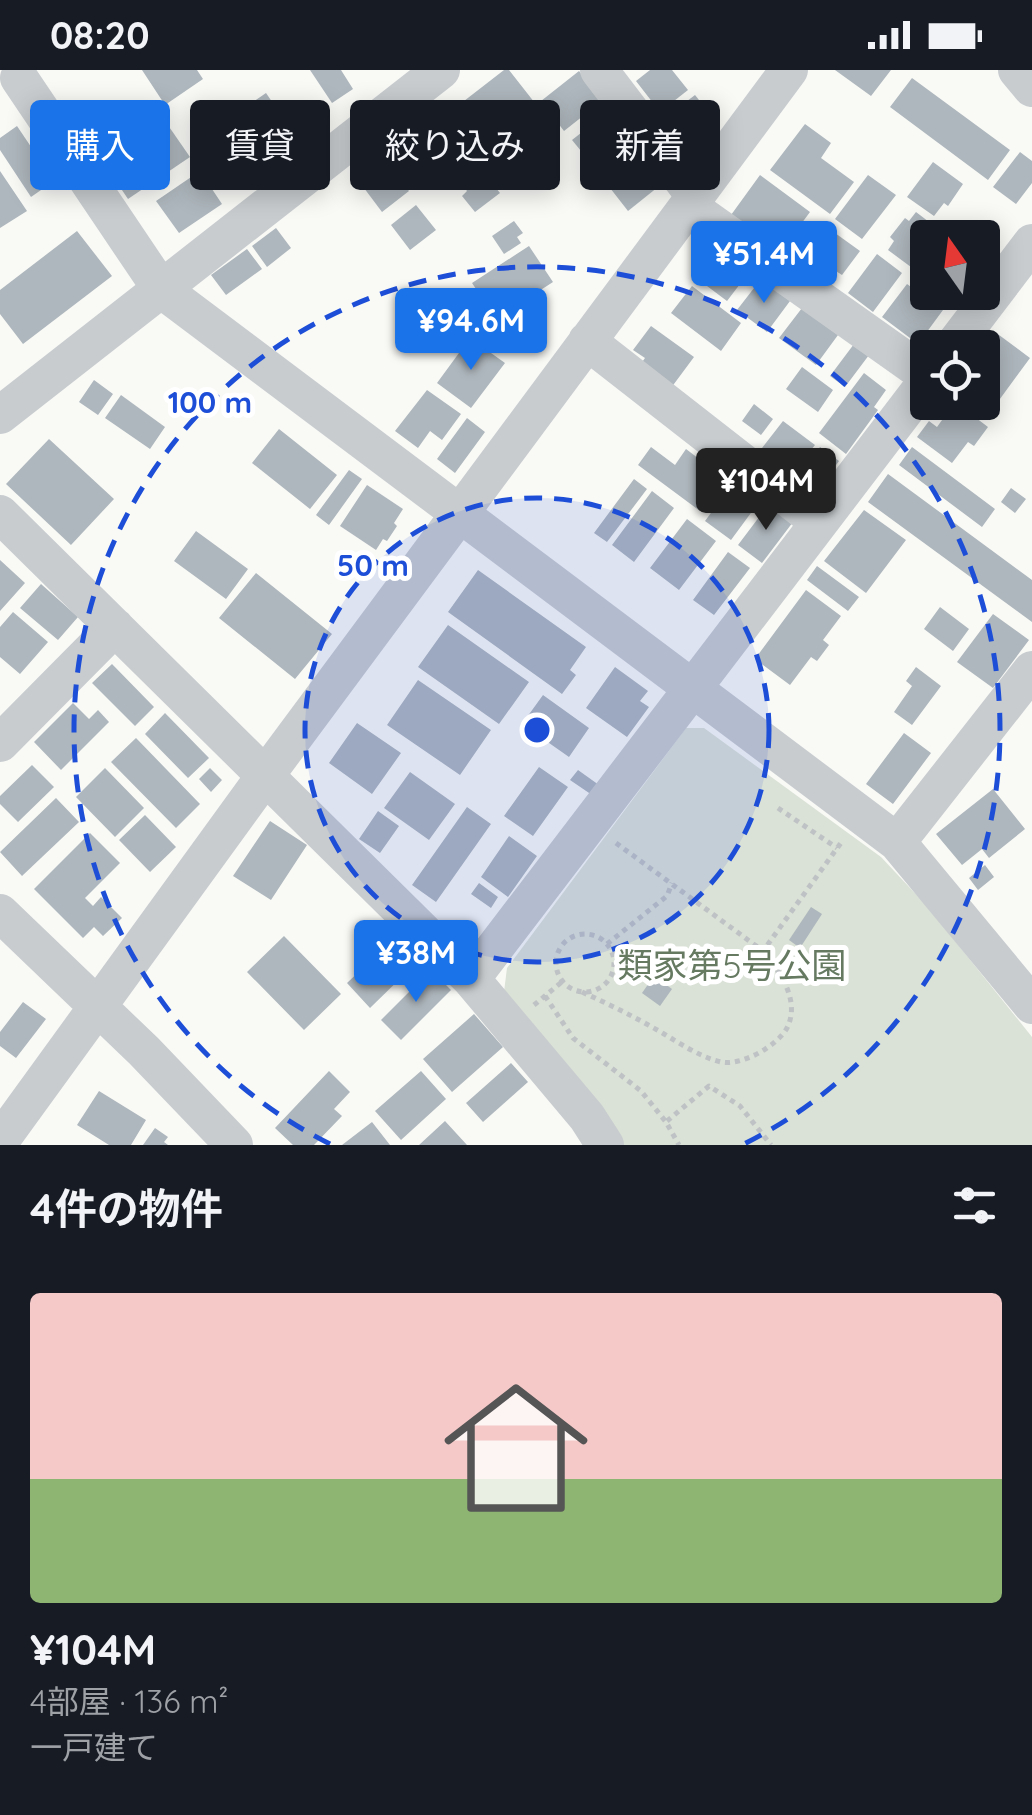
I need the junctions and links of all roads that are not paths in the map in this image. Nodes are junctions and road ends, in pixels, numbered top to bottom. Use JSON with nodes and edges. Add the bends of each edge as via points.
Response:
{"nodes":[{"id":1,"x":441,"y":70,"type":"edge"},
{"id":2,"x":599,"y":70,"type":"edge"},
{"id":3,"x":789,"y":70,"type":"edge"},
{"id":4,"x":1018,"y":70,"type":"edge"},
{"id":5,"x":21,"y":76,"type":"edge"},
{"id":6,"x":1032,"y":88,"type":"edge"},
{"id":7,"x":691,"y":201,"type":"junction"},
{"id":8,"x":1032,"y":243,"type":"edge"},
{"id":9,"x":162,"y":289,"type":"junction"},
{"id":10,"x":966,"y":330,"type":"edge"},
{"id":11,"x":587,"y":341,"type":"junction"},
{"id":12,"x":910,"y":365,"type":"edge"},
{"id":13,"x":910,"y":402,"type":"edge"},
{"id":14,"x":0,"y":415,"type":"edge"},
{"id":15,"x":460,"y":511,"type":"junction"},
{"id":16,"x":0,"y":514,"type":"edge"},
{"id":17,"x":819,"y":522,"type":"junction"},
{"id":18,"x":115,"y":628,"type":"junction"},
{"id":19,"x":1032,"y":670,"type":"edge"},
{"id":20,"x":691,"y":690,"type":"junction"},
{"id":21,"x":0,"y":743,"type":"edge"},
{"id":22,"x":265,"y":776,"type":"junction"},
{"id":23,"x":897,"y":842,"type":"junction"},
{"id":24,"x":0,"y":913,"type":"edge"},
{"id":25,"x":471,"y":979,"type":"junction"},
{"id":26,"x":1032,"y":1006,"type":"edge"},
{"id":27,"x":97,"y":1008,"type":"junction"},
{"id":28,"x":0,"y":1142,"type":"edge"},
{"id":29,"x":229,"y":1143,"type":"edge"},
{"id":30,"x":605,"y":1145,"type":"edge"}],
"edges":[{"from":1,"to":9,"type":"street"},
{"from":2,"to":7,"type":"street"},
{"from":3,"to":7,"type":"street"},
{"from":4,"to":6,"type":"street"},
{"from":5,"to":9,"type":"street"},
{"from":7,"to":11,"type":"street"},
{"from":7,"to":12,"type":"street"},
{"from":8,"to":10,"type":"street"},
{"from":9,"to":14,"type":"street"},
{"from":9,"to":15,"type":"street"},
{"from":11,"to":15,"type":"street"},
{"from":11,"to":17,"type":"street"},
{"from":13,"to":17,"type":"street"},
{"from":15,"to":20,"type":"street"},
{"from":15,"to":22,"type":"street"},
{"from":16,"to":18,"type":"street"},
{"from":17,"to":20,"type":"street"},
{"from":18,"to":21,"type":"street"},
{"from":18,"to":22,"type":"street"},
{"from":19,"to":23,"type":"street"},
{"from":20,"to":23,"type":"street"},
{"from":20,"to":25,"type":"street"},
{"from":22,"to":25,"type":"street"},
{"from":22,"to":27,"type":"street"},
{"from":23,"to":26,"type":"street"},
{"from":24,"to":27,"type":"street"},
{"from":25,"to":30,"type":"street"},
{"from":27,"to":28,"type":"street"},
{"from":27,"to":29,"type":"street"}]}
